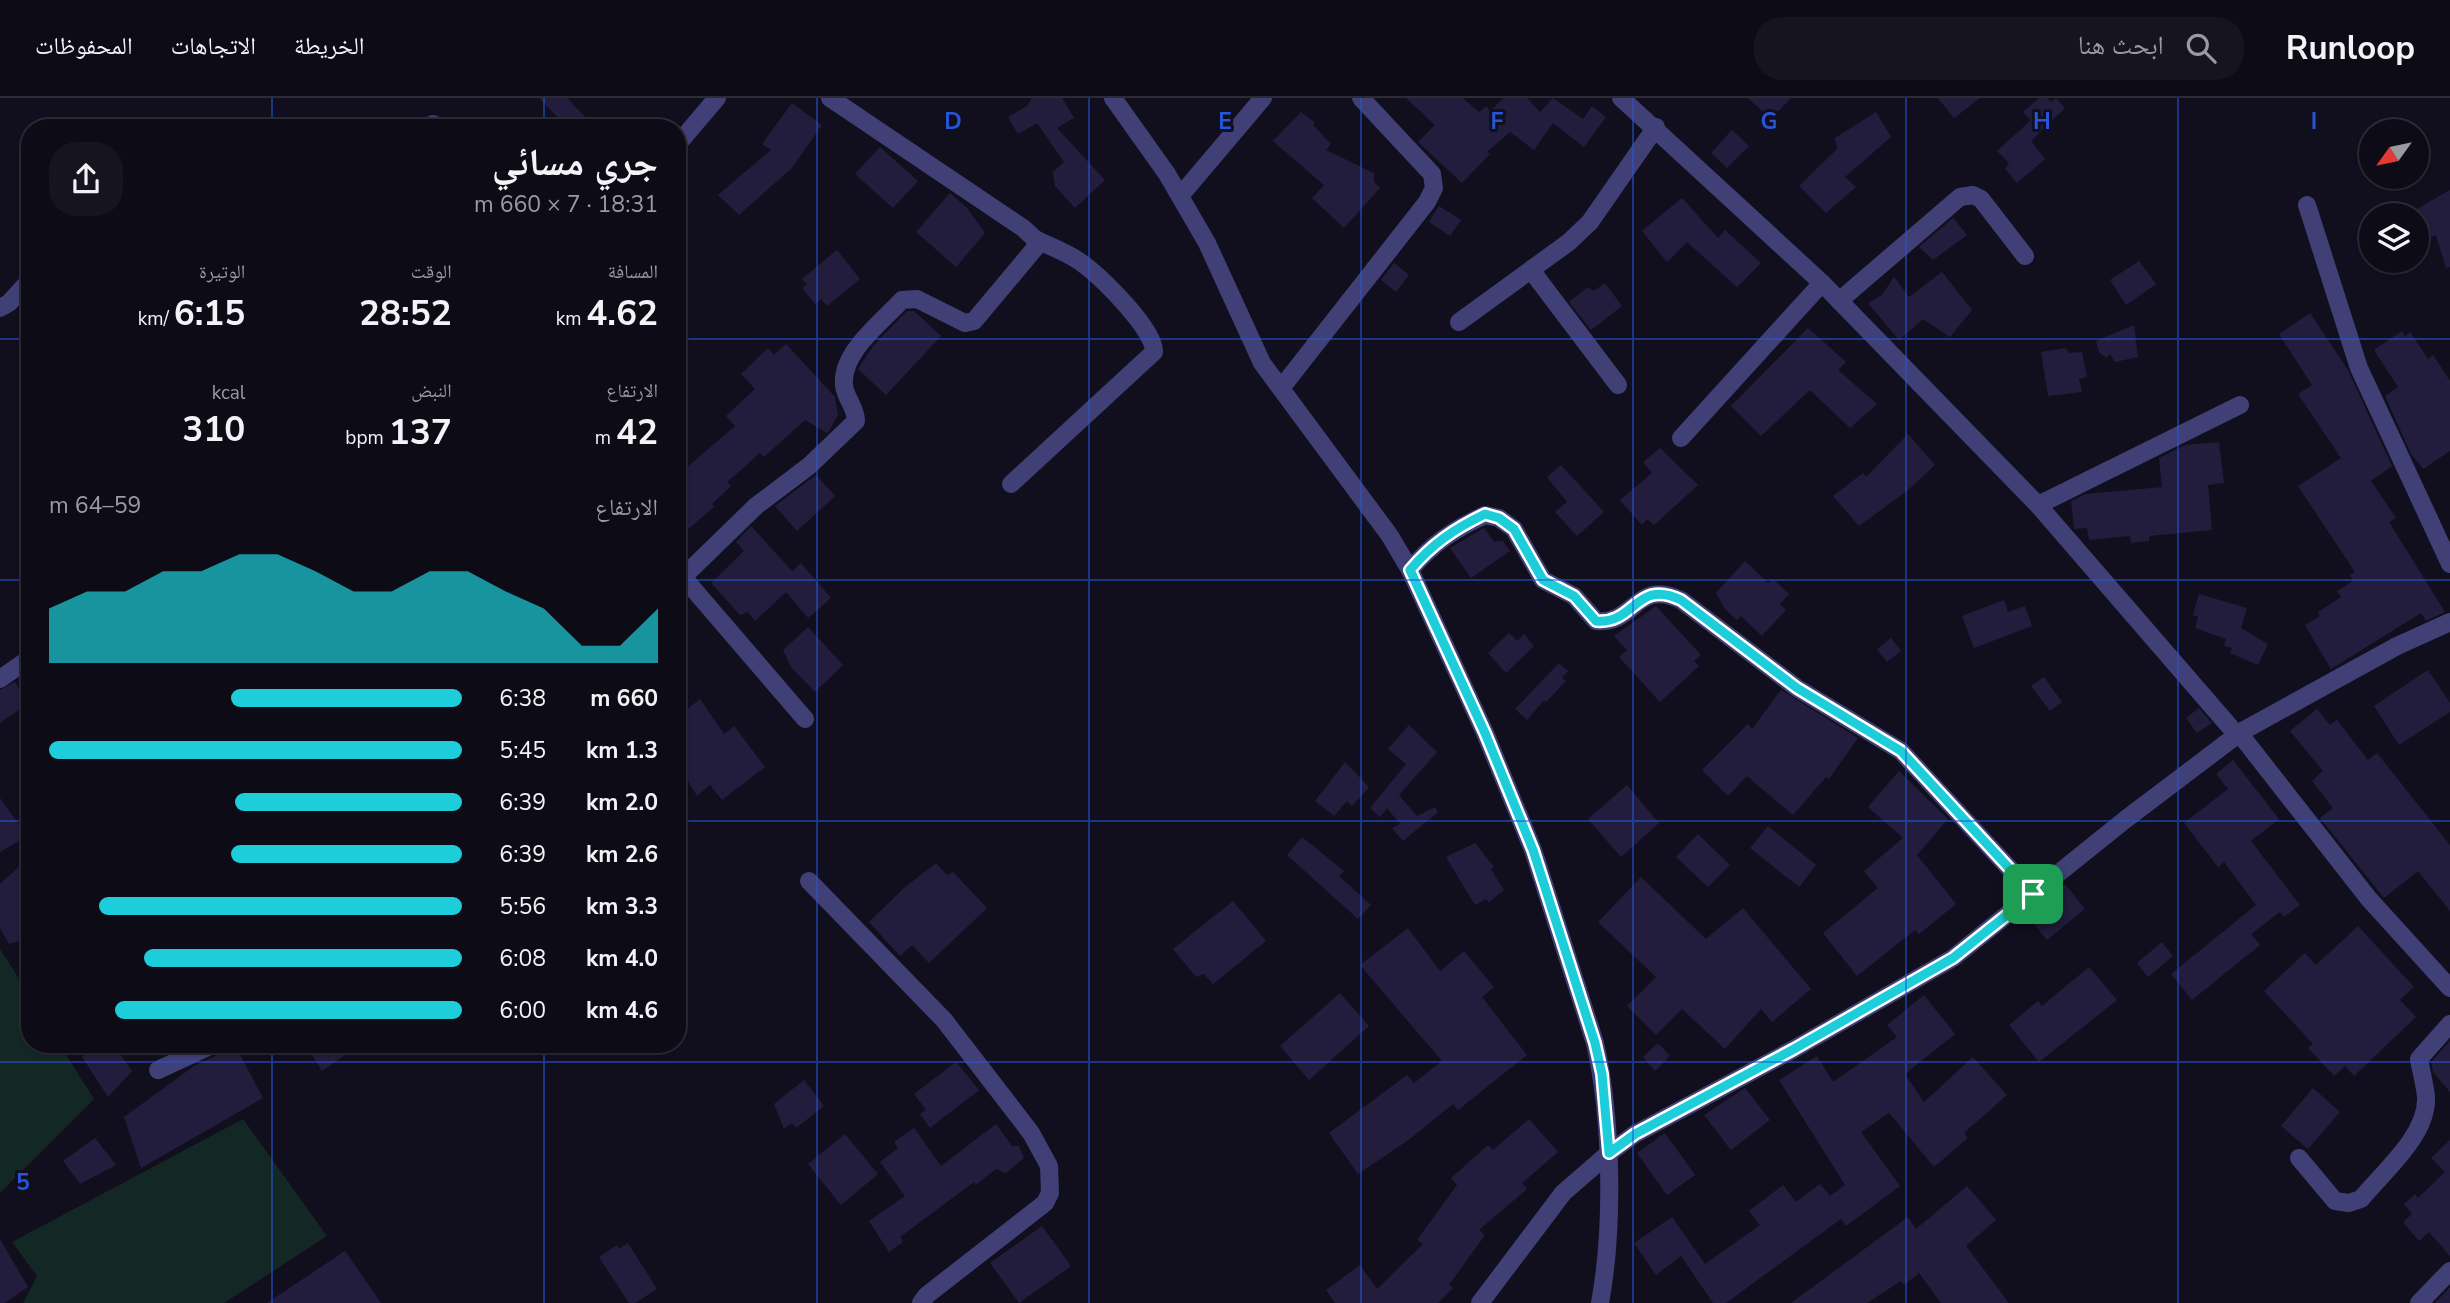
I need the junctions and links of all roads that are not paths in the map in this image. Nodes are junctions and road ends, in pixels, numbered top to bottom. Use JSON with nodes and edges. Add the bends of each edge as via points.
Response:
{"nodes":[{"id":1,"x":717,"y":98,"type":"edge"},
{"id":2,"x":830,"y":98,"type":"edge"},
{"id":3,"x":1113,"y":98,"type":"edge"},
{"id":4,"x":1263,"y":98,"type":"edge"},
{"id":5,"x":1362,"y":98,"type":"edge"},
{"id":6,"x":1629,"y":100,"type":"edge"},
{"id":7,"x":1656,"y":127,"type":"junction"},
{"id":8,"x":686,"y":134,"type":"edge"},
{"id":9,"x":1180,"y":196,"type":"junction"},
{"id":10,"x":2306,"y":205,"type":"dead end"},
{"id":11,"x":1035,"y":239,"type":"junction"},
{"id":12,"x":2025,"y":256,"type":"dead end"},
{"id":13,"x":1531,"y":270,"type":"junction"},
{"id":14,"x":1822,"y":283,"type":"junction"},
{"id":15,"x":21,"y":290,"type":"edge"},
{"id":16,"x":1839,"y":301,"type":"junction"},
{"id":17,"x":0,"y":308,"type":"edge"},
{"id":18,"x":1459,"y":322,"type":"dead end"},
{"id":19,"x":1618,"y":385,"type":"dead end"},
{"id":20,"x":1282,"y":387,"type":"junction"},
{"id":21,"x":2240,"y":405,"type":"dead end"},
{"id":22,"x":1681,"y":438,"type":"dead end"},
{"id":23,"x":1011,"y":484,"type":"dead end"},
{"id":24,"x":2038,"y":505,"type":"junction"},
{"id":25,"x":2450,"y":564,"type":"edge"},
{"id":26,"x":686,"y":570,"type":"edge"},
{"id":27,"x":1410,"y":570,"type":"junction"},
{"id":28,"x":686,"y":583,"type":"edge"},
{"id":29,"x":2450,"y":622,"type":"edge"},
{"id":30,"x":21,"y":664,"type":"edge"},
{"id":31,"x":0,"y":679,"type":"edge"},
{"id":32,"x":804,"y":719,"type":"dead end"},
{"id":33,"x":2238,"y":734,"type":"junction"},
{"id":34,"x":809,"y":881,"type":"dead end"},
{"id":35,"x":2033,"y":894,"type":"junction"},
{"id":36,"x":2450,"y":988,"type":"edge"},
{"id":37,"x":2450,"y":1024,"type":"edge"},
{"id":38,"x":195,"y":1053,"type":"edge"},
{"id":39,"x":158,"y":1070,"type":"dead end"},
{"id":40,"x":1609,"y":1153,"type":"junction"},
{"id":41,"x":2299,"y":1158,"type":"dead end"},
{"id":42,"x":2450,"y":1271,"type":"edge"},
{"id":43,"x":921,"y":1303,"type":"edge"},
{"id":44,"x":1480,"y":1303,"type":"edge"},
{"id":45,"x":1600,"y":1303,"type":"edge"},
{"id":46,"x":2419,"y":1303,"type":"edge"}],
"edges":[{"from":1,"to":8,"type":"street"},
{"from":2,"to":11,"type":"street"},
{"from":3,"to":9,"type":"street"},
{"from":4,"to":9,"type":"street"},
{"from":5,"to":20,"type":"street","via":[[1432,174],[1434,188]]},
{"from":6,"to":7,"type":"street"},
{"from":7,"to":13,"type":"street","via":[[1590,222]]},
{"from":7,"to":14,"type":"street"},
{"from":9,"to":20,"type":"street","via":[[1207,243],[1253,347]]},
{"from":10,"to":25,"type":"street","via":[[2359,368]]},
{"from":11,"to":23,"type":"street","via":[[1078,260],[1098,276],[1150,334],[1154,352]]},
{"from":11,"to":26,"type":"street","via":[[1036,247],[974,321],[965,323],[916,299],[902,300],[851,355],[844,389],[856,411],[856,421]]},
{"from":12,"to":16,"type":"street","via":[[1982,199],[1960,197]]},
{"from":13,"to":18,"type":"street"},
{"from":13,"to":19,"type":"street"},
{"from":14,"to":16,"type":"street"},
{"from":14,"to":22,"type":"street"},
{"from":15,"to":17,"type":"street"},
{"from":16,"to":24,"type":"street"},
{"from":20,"to":27,"type":"street"},
{"from":21,"to":24,"type":"street"},
{"from":24,"to":33,"type":"street"},
{"from":27,"to":35,"type":"street","via":[[1437,541],[1485,514],[1514,529],[1543,580],[1574,596],[1596,621],[1614,619],[1654,593],[1681,600],[1797,688],[1901,751]]},
{"from":27,"to":40,"type":"street","via":[[1533,850],[1595,1043]]},
{"from":28,"to":32,"type":"street"},
{"from":29,"to":33,"type":"street","via":[[2397,646]]},
{"from":30,"to":31,"type":"street"},
{"from":33,"to":35,"type":"street"},
{"from":33,"to":36,"type":"street","via":[[2369,899]]},
{"from":34,"to":43,"type":"street","via":[[944,1020],[1031,1133],[1049,1166],[1050,1193],[1045,1203]]},
{"from":35,"to":40,"type":"street","via":[[1953,958],[1635,1134]]},
{"from":37,"to":41,"type":"street","via":[[2419,1059],[2426,1099],[2421,1122],[2361,1199],[2335,1202]]},
{"from":38,"to":39,"type":"street"},
{"from":40,"to":44,"type":"street","via":[[1563,1193]]},
{"from":40,"to":45,"type":"street"},
{"from":42,"to":46,"type":"street"}]}
